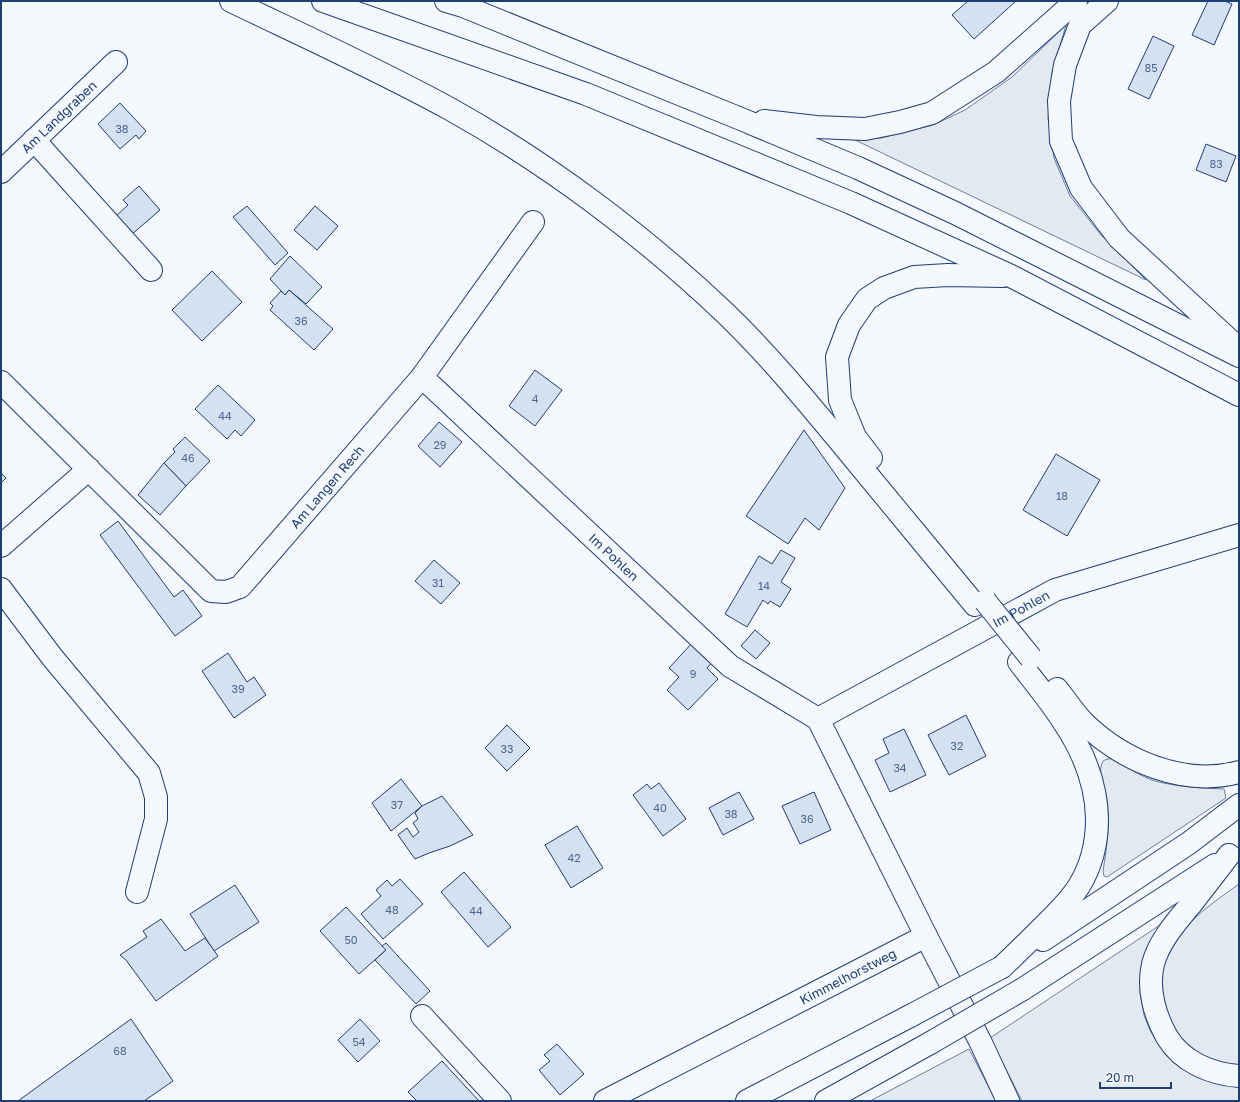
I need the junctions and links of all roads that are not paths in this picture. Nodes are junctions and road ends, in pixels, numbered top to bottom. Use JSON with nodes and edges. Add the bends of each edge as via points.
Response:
{"nodes":[{"id":1,"x":231,"y":1,"type":"edge"},
{"id":2,"x":323,"y":1,"type":"edge"},
{"id":3,"x":446,"y":1,"type":"edge"},
{"id":4,"x":1076,"y":1,"type":"edge"},
{"id":5,"x":1107,"y":1,"type":"edge"},
{"id":6,"x":116,"y":62,"type":"dead end"},
{"id":7,"x":741,"y":119,"type":"junction"},
{"id":8,"x":34,"y":140,"type":"junction"},
{"id":9,"x":1,"y":172,"type":"edge"},
{"id":10,"x":533,"y":222,"type":"dead end"},
{"id":11,"x":151,"y":270,"type":"dead end"},
{"id":12,"x":1011,"y":276,"type":"junction"},
{"id":13,"x":1239,"y":349,"type":"edge"},
{"id":14,"x":1239,"y":356,"type":"edge"},
{"id":15,"x":422,"y":377,"type":"junction"},
{"id":16,"x":1,"y":382,"type":"edge"},
{"id":17,"x":1239,"y":394,"type":"edge"},
{"id":18,"x":89,"y":469,"type":"junction"},
{"id":19,"x":1239,"y":536,"type":"edge"},
{"id":20,"x":1,"y":546,"type":"edge"},
{"id":21,"x":1,"y":589,"type":"edge"},
{"id":22,"x":980,"y":603,"type":"junction"},
{"id":23,"x":1025,"y":660,"type":"junction"},
{"id":24,"x":818,"y":719,"type":"junction"},
{"id":25,"x":1239,"y":772,"type":"edge"},
{"id":26,"x":1239,"y":805,"type":"edge"},
{"id":27,"x":1234,"y":852,"type":"edge"},
{"id":28,"x":137,"y":892,"type":"dead end"},
{"id":29,"x":926,"y":936,"type":"junction"},
{"id":30,"x":1002,"y":967,"type":"junction"},
{"id":31,"x":422,"y":1016,"type":"dead end"},
{"id":32,"x":1239,"y":1076,"type":"edge"},
{"id":33,"x":500,"y":1101,"type":"edge"},
{"id":34,"x":605,"y":1101,"type":"edge"},
{"id":35,"x":746,"y":1101,"type":"edge"},
{"id":36,"x":826,"y":1101,"type":"edge"},
{"id":37,"x":1008,"y":1101,"type":"edge"}],
"edges":[{"from":1,"to":22,"type":"main road","via":[[379,72],[451,110],[528,157],[656,252],[724,312],[784,375]]},
{"from":2,"to":12,"type":"main road","via":[[586,94],[851,203]]},
{"from":3,"to":7,"type":"main road"},
{"from":4,"to":7,"type":"main road","via":[[996,72],[932,113],[865,129]]},
{"from":5,"to":13,"type":"main road","via":[[1080,25],[1065,65],[1059,101],[1061,141],[1081,188],[1120,238]]},
{"from":6,"to":8,"type":"main road","name":"Am Landgraben"},
{"from":7,"to":14,"type":"main road","via":[[858,168],[955,213]]},
{"from":8,"to":9,"type":"main road","name":"Am Landgraben"},
{"from":8,"to":11,"type":"main road"},
{"from":10,"to":15,"type":"main road","name":"Am Langen Rech"},
{"from":12,"to":17,"type":"main road"},
{"from":12,"to":22,"type":"main road","via":[[914,277],[884,288],[867,299],[849,325],[837,357],[840,400],[855,437]]},
{"from":15,"to":18,"type":"main road","name":"Am Langen Rech","via":[[240,587],[226,592],[211,591]]},
{"from":15,"to":24,"type":"main road","name":"Im Pohlen","via":[[730,666]]},
{"from":16,"to":18,"type":"main road","name":"Am Langen Rech"},
{"from":18,"to":20,"type":"main road"},
{"from":19,"to":24,"type":"main road","name":"Im Pohlen","via":[[1055,590]]},
{"from":21,"to":28,"type":"main road","via":[[52,657],[149,772],[156,797],[156,819]]},
{"from":22,"to":23,"type":"main road","bridge":true},
{"from":23,"to":25,"type":"main road","via":[[1084,722],[1107,742],[1130,756],[1156,768],[1181,774],[1209,777]]},
{"from":23,"to":30,"type":"main road","via":[[1081,752],[1096,797],[1097,834],[1089,866],[1079,886],[1065,904]]},
{"from":24,"to":29,"type":"main road"},
{"from":26,"to":30,"type":"main road","via":[[1189,844]]},
{"from":27,"to":32,"type":"main road","via":[[1173,926],[1161,945],[1153,964],[1151,987],[1155,1011],[1163,1030],[1176,1049],[1200,1066],[1226,1075]]},
{"from":27,"to":36,"type":"main road","bridge":true,"via":[[1022,989]]},
{"from":29,"to":34,"type":"main road","name":"Kimmelhorstweg"},
{"from":29,"to":37,"type":"main road"},
{"from":30,"to":35,"type":"main road","bridge":true},
{"from":31,"to":33,"type":"main road"}]}
